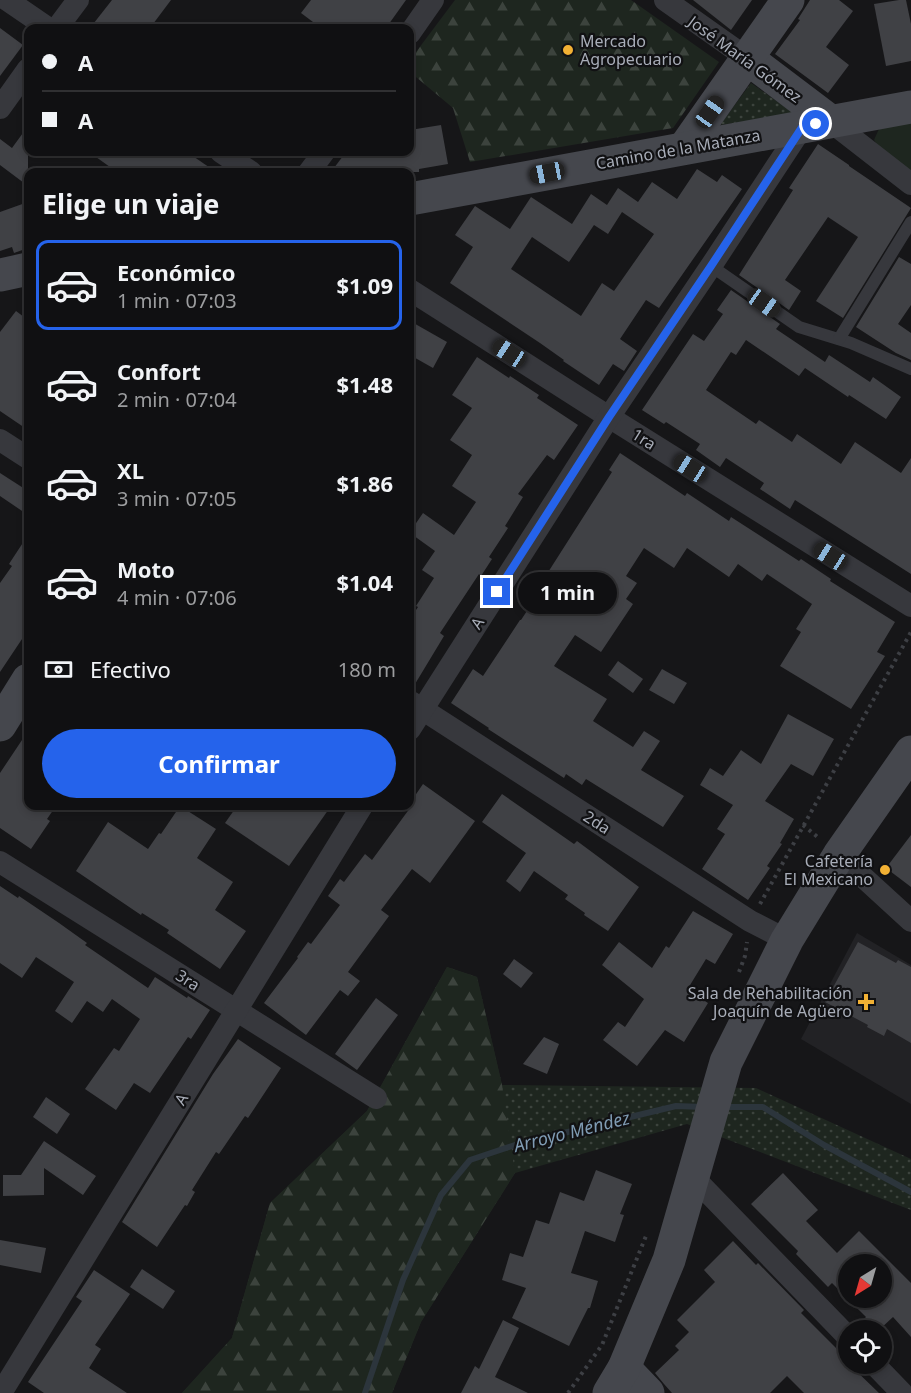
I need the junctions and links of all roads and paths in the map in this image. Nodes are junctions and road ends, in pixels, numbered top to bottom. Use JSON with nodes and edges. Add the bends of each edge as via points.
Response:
{"nodes":[{"id":1,"x":7,"y":0,"type":"edge"},
{"id":2,"x":78,"y":0,"type":"edge"},
{"id":3,"x":433,"y":0,"type":"edge"},
{"id":4,"x":665,"y":0,"type":"edge"},
{"id":5,"x":788,"y":0,"type":"edge"},
{"id":6,"x":42,"y":24,"type":"edge"},
{"id":7,"x":60,"y":24,"type":"edge"},
{"id":8,"x":414,"y":27,"type":"edge"},
{"id":9,"x":747,"y":58,"type":"junction"},
{"id":10,"x":24,"y":75,"type":"edge"},
{"id":11,"x":911,"y":107,"type":"edge"},
{"id":12,"x":0,"y":108,"type":"edge"},
{"id":13,"x":816,"y":124,"type":"junction"},
{"id":14,"x":685,"y":147,"type":"junction"},
{"id":15,"x":227,"y":156,"type":"edge"},
{"id":16,"x":245,"y":168,"type":"edge"},
{"id":17,"x":911,"y":184,"type":"edge"},
{"id":18,"x":414,"y":198,"type":"edge"},
{"id":19,"x":911,"y":222,"type":"edge"},
{"id":20,"x":711,"y":266,"type":"junction"},
{"id":21,"x":24,"y":270,"type":"edge"},
{"id":22,"x":0,"y":275,"type":"edge"},
{"id":23,"x":414,"y":293,"type":"edge"},
{"id":24,"x":838,"y":339,"type":"junction"},
{"id":25,"x":911,"y":369,"type":"edge"},
{"id":26,"x":609,"y":417,"type":"junction"},
{"id":27,"x":0,"y":440,"type":"edge"},
{"id":28,"x":24,"y":455,"type":"edge"},
{"id":29,"x":911,"y":606,"type":"edge"},
{"id":30,"x":911,"y":632,"type":"edge"},
{"id":31,"x":24,"y":686,"type":"edge"},
{"id":32,"x":416,"y":705,"type":"edge"},
{"id":33,"x":0,"y":725,"type":"edge"},
{"id":34,"x":911,"y":752,"type":"edge"},
{"id":35,"x":360,"y":810,"type":"edge"},
{"id":36,"x":839,"y":855,"type":"junction"},
{"id":37,"x":0,"y":862,"type":"edge"},
{"id":38,"x":750,"y":921,"type":"junction"},
{"id":39,"x":911,"y":921,"type":"edge"},
{"id":40,"x":788,"y":940,"type":"junction"},
{"id":41,"x":235,"y":1010,"type":"junction"},
{"id":42,"x":376,"y":1098,"type":"dead end"},
{"id":43,"x":693,"y":1177,"type":"junction"},
{"id":44,"x":650,"y":1227,"type":"dead end"},
{"id":45,"x":838,"y":1327,"type":"edge"},
{"id":46,"x":883,"y":1374,"type":"edge"},
{"id":47,"x":617,"y":1381,"type":"edge"},
{"id":48,"x":2,"y":1393,"type":"edge"},
{"id":49,"x":568,"y":1393,"type":"edge"},
{"id":50,"x":648,"y":1393,"type":"edge"},
{"id":51,"x":902,"y":1393,"type":"edge"}],
"edges":[{"from":1,"to":6,"type":"street"},
{"from":2,"to":7,"type":"street"},
{"from":3,"to":8,"type":"street"},
{"from":4,"to":9,"type":"street","name":"José María Gómez"},
{"from":5,"to":9,"type":"main road"},
{"from":9,"to":13,"type":"main road","name":"José María Gómez"},
{"from":9,"to":14,"type":"main road"},
{"from":10,"to":12,"type":"street"},
{"from":11,"to":13,"type":"main road","name":"Camino de la Matanza"},
{"from":13,"to":14,"type":"main road","name":"Camino de la Matanza"},
{"from":13,"to":17,"type":"street","name":"José María Gómez"},
{"from":13,"to":20,"type":"street","name":"A"},
{"from":14,"to":18,"type":"main road","name":"Camino de la Matanza"},
{"from":15,"to":16,"type":"street"},
{"from":19,"to":24,"type":"lane"},
{"from":20,"to":24,"type":"lane","via":[[799,327]]},
{"from":20,"to":26,"type":"street","name":"A"},
{"from":21,"to":22,"type":"main road"},
{"from":23,"to":26,"type":"street","name":"1ra"},
{"from":24,"to":25,"type":"lane"},
{"from":26,"to":29,"type":"street","name":"1ra"},
{"from":26,"to":32,"type":"street","name":"A"},
{"from":27,"to":28,"type":"street"},
{"from":30,"to":38,"type":"path"},
{"from":31,"to":33,"type":"main road"},
{"from":32,"to":38,"type":"street","name":"2da"},
{"from":34,"to":36,"type":"main road"},
{"from":35,"to":41,"type":"street","name":"A"},
{"from":36,"to":39,"type":"street"},
{"from":36,"to":40,"type":"main road"},
{"from":37,"to":41,"type":"street","name":"3ra"},
{"from":38,"to":40,"type":"street","name":"2da"},
{"from":40,"to":43,"type":"main road","via":[[726,1062]]},
{"from":41,"to":42,"type":"street","name":"3ra"},
{"from":41,"to":48,"type":"street","name":"A"},
{"from":43,"to":45,"type":"street"},
{"from":43,"to":47,"type":"main road","via":[[669,1260]]},
{"from":44,"to":49,"type":"path","via":[[602,1345]]},
{"from":46,"to":51,"type":"street"},
{"from":47,"to":50,"type":"main road"}]}
